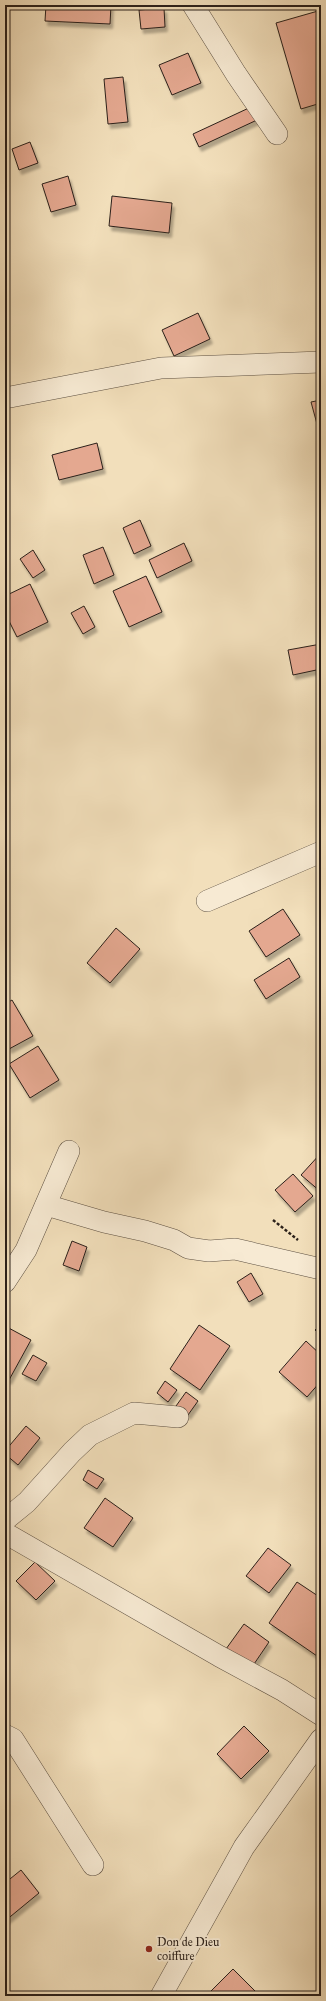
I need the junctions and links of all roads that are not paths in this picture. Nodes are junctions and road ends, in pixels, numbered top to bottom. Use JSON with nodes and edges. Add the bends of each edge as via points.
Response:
{"nodes":[{"id":1,"x":193,"y":5,"type":"edge"},
{"id":2,"x":278,"y":134,"type":"dead end"},
{"id":3,"x":321,"y":362,"type":"edge"},
{"id":4,"x":5,"y":398,"type":"edge"},
{"id":5,"x":321,"y":852,"type":"edge"},
{"id":6,"x":207,"y":901,"type":"dead end"},
{"id":7,"x":69,"y":1151,"type":"dead end"},
{"id":8,"x":46,"y":1205,"type":"junction"},
{"id":9,"x":321,"y":1269,"type":"edge"},
{"id":10,"x":5,"y":1282,"type":"edge"},
{"id":11,"x":178,"y":1417,"type":"dead end"},
{"id":12,"x":5,"y":1520,"type":"edge"},
{"id":13,"x":5,"y":1533,"type":"edge"},
{"id":14,"x":321,"y":1715,"type":"edge"},
{"id":15,"x":5,"y":1735,"type":"edge"},
{"id":16,"x":321,"y":1739,"type":"edge"},
{"id":17,"x":93,"y":1865,"type":"dead end"},
{"id":18,"x":161,"y":1996,"type":"edge"}],
"edges":[{"from":1,"to":2,"type":"street","via":[[236,74]]},
{"from":3,"to":4,"type":"street","via":[[161,368]]},
{"from":5,"to":6,"type":"street"},
{"from":7,"to":8,"type":"street"},
{"from":8,"to":9,"type":"street","via":[[104,1222],[145,1230],[188,1248],[235,1249]]},
{"from":8,"to":10,"type":"street","via":[[26,1250]]},
{"from":11,"to":12,"type":"street","via":[[134,1413],[90,1436],[27,1502]]},
{"from":13,"to":14,"type":"street","via":[[282,1690]]},
{"from":15,"to":17,"type":"street","via":[[13,1739]]},
{"from":16,"to":18,"type":"street","via":[[244,1847]]}]}
